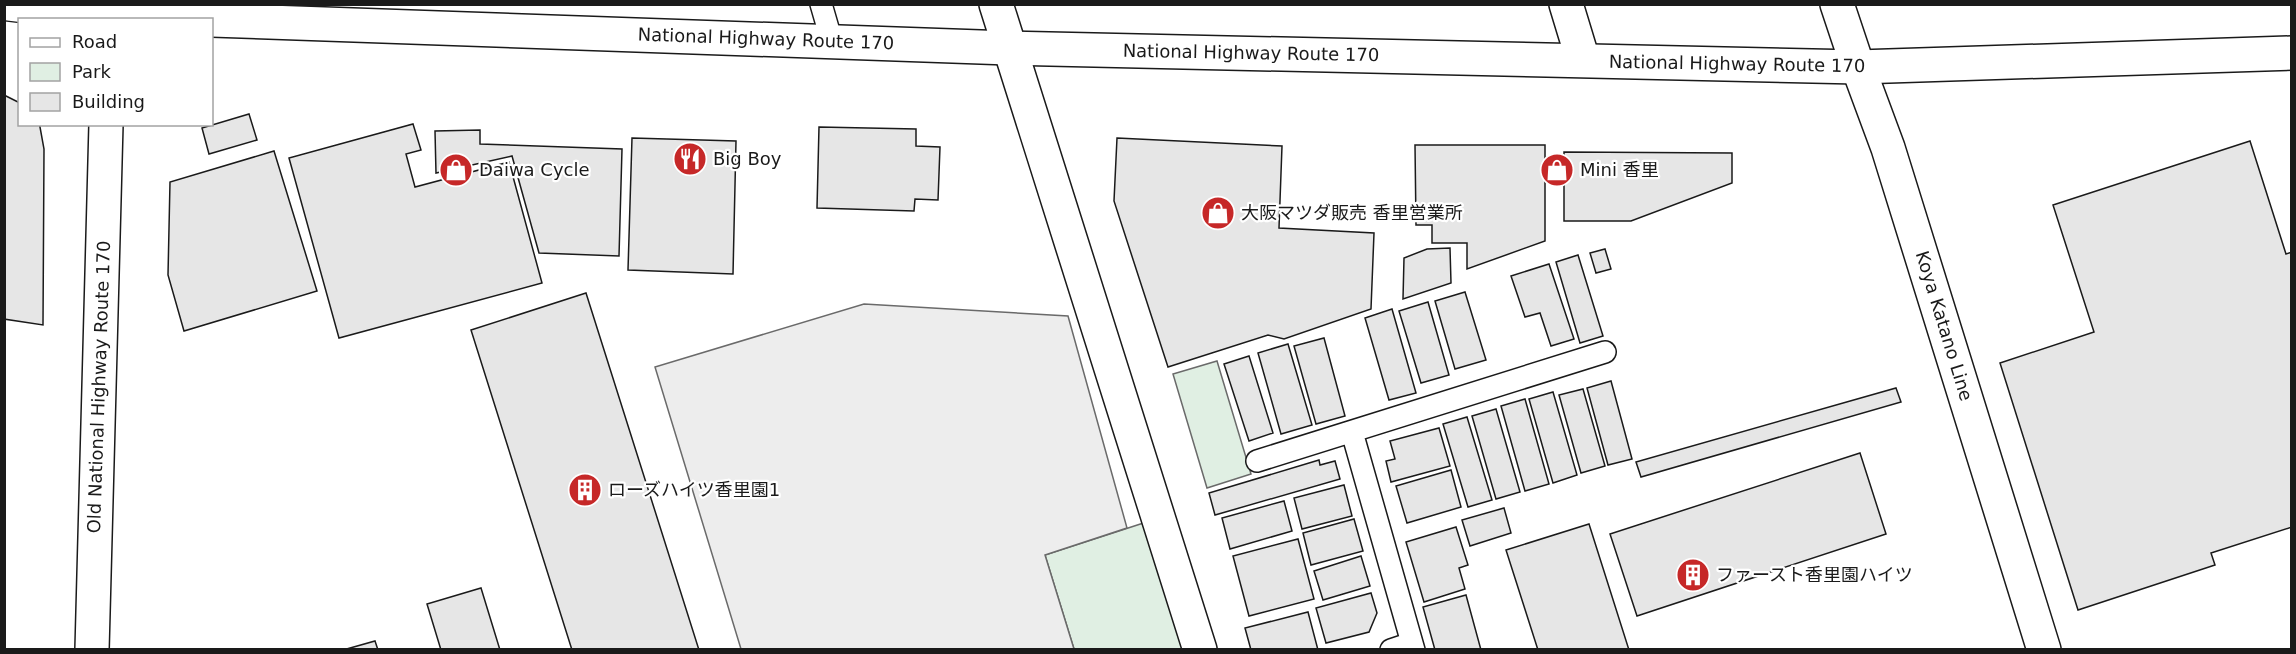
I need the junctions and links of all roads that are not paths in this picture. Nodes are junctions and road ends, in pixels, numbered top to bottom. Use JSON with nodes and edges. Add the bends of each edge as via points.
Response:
{"nodes":[{"id":1,"x":9,"y":4,"type":"edge"},
{"id":2,"x":821,"y":4,"type":"edge"},
{"id":3,"x":996,"y":4,"type":"edge"},
{"id":4,"x":1566,"y":4,"type":"edge"},
{"id":5,"x":1837,"y":4,"type":"edge"},
{"id":6,"x":109,"y":18,"type":"edge"},
{"id":7,"x":213,"y":20,"type":"edge"},
{"id":8,"x":832,"y":42,"type":"junction"},
{"id":9,"x":1009,"y":48,"type":"junction"},
{"id":10,"x":2292,"y":53,"type":"edge"},
{"id":11,"x":1583,"y":60,"type":"junction"},
{"id":12,"x":1858,"y":67,"type":"junction"},
{"id":13,"x":106,"y":126,"type":"edge"},
{"id":14,"x":1605,"y":352,"type":"dead end"},
{"id":15,"x":1352,"y":432,"type":"junction"},
{"id":16,"x":1257,"y":461,"type":"dead end"},
{"id":17,"x":1413,"y":646,"type":"edge"},
{"id":18,"x":92,"y":650,"type":"edge"},
{"id":19,"x":1200,"y":650,"type":"edge"},
{"id":20,"x":1391,"y":650,"type":"edge"},
{"id":21,"x":2044,"y":650,"type":"edge"}],
"edges":[{"from":1,"to":6,"type":"main road","name":"National Highway Route 170"},
{"from":2,"to":8,"type":"lane"},
{"from":3,"to":9,"type":"main road"},
{"from":4,"to":11,"type":"main road"},
{"from":5,"to":12,"type":"main road","name":"Koya Katano Line"},
{"from":7,"to":8,"type":"main road","name":"National Highway Route 170"},
{"from":8,"to":9,"type":"main road","name":"National Highway Route 170"},
{"from":9,"to":11,"type":"main road","name":"National Highway Route 170"},
{"from":9,"to":19,"type":"main road"},
{"from":10,"to":12,"type":"main road","name":"National Highway Route 170"},
{"from":11,"to":12,"type":"main road","name":"National Highway Route 170"},
{"from":12,"to":21,"type":"main road","name":"Koya Katano Line","via":[[1888,147]]},
{"from":13,"to":18,"type":"main road","name":"Old National Highway Route 170"},
{"from":14,"to":15,"type":"lane"},
{"from":15,"to":16,"type":"lane"},
{"from":15,"to":17,"type":"lane"},
{"from":17,"to":20,"type":"lane"}]}
